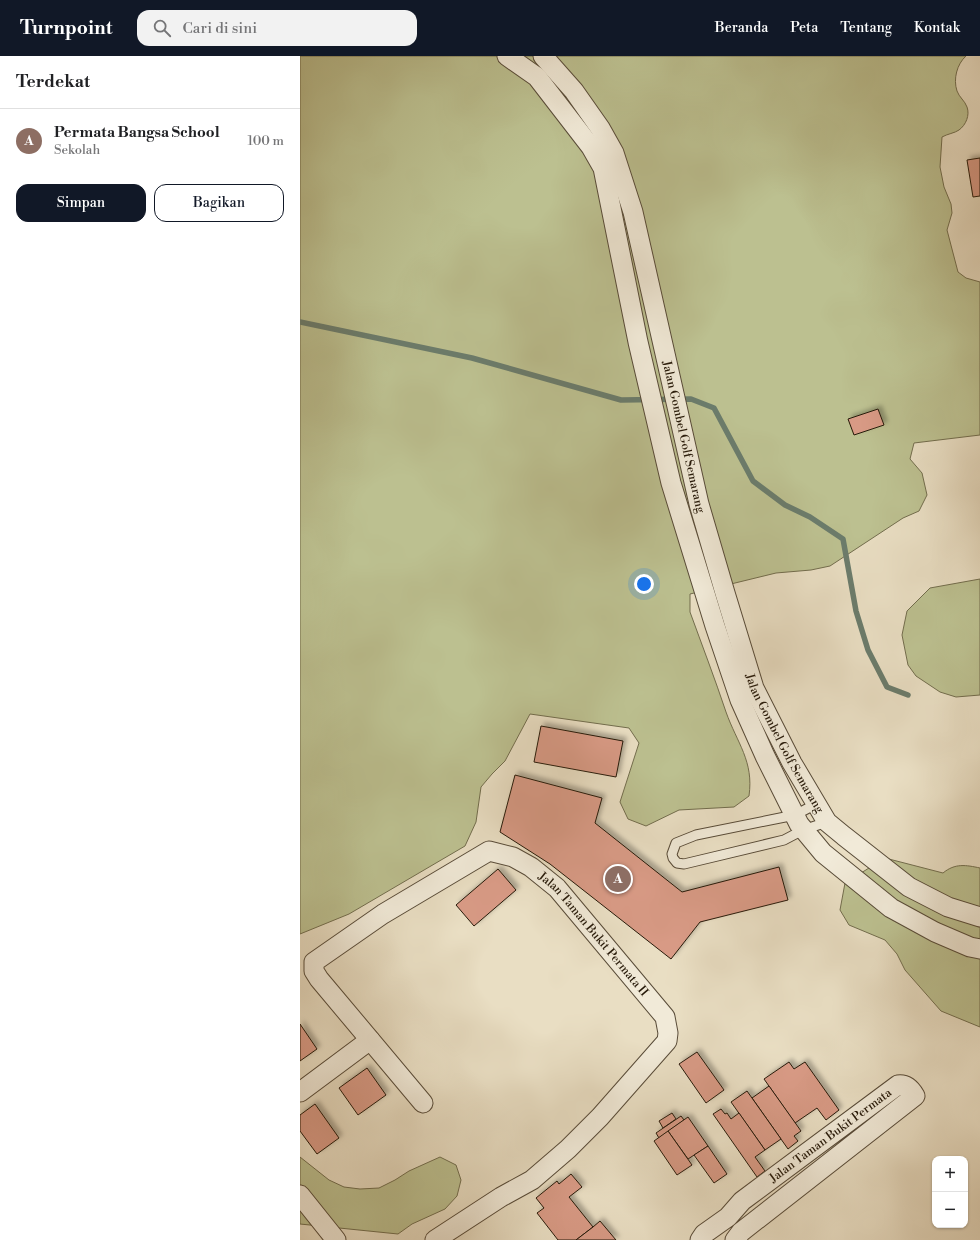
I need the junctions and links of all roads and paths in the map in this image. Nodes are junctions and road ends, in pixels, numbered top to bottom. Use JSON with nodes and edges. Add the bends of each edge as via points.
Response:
{"nodes":[{"id":1,"x":507,"y":56,"type":"edge"},
{"id":2,"x":543,"y":66,"type":"edge"},
{"id":3,"x":676,"y":406,"type":"junction"},
{"id":4,"x":653,"y":407,"type":"junction"},
{"id":5,"x":818,"y":803,"type":"junction"},
{"id":6,"x":799,"y":822,"type":"junction"},
{"id":7,"x":827,"y":822,"type":"junction"},
{"id":8,"x":980,"y":917,"type":"edge"},
{"id":9,"x":980,"y":948,"type":"edge"},
{"id":10,"x":370,"y":1040,"type":"junction"},
{"id":11,"x":300,"y":1092,"type":"edge"},
{"id":12,"x":422,"y":1103,"type":"dead end"},
{"id":13,"x":300,"y":1195,"type":"edge"},
{"id":14,"x":336,"y":1240,"type":"edge"},
{"id":15,"x":435,"y":1240,"type":"edge"},
{"id":16,"x":700,"y":1240,"type":"edge"},
{"id":17,"x":735,"y":1240,"type":"edge"}],
"edges":[{"from":1,"to":2,"type":"street","name":"Jalan Gombel Golf Semarang"},
{"from":2,"to":3,"type":"street","name":"Jalan Gombel Golf Semarang","via":[[574,91],[614,153],[633,212]]},
{"from":2,"to":4,"type":"street","name":"Jalan Gombel Golf Semarang","via":[[603,168]]},
{"from":3,"to":4,"type":"street"},
{"from":3,"to":5,"type":"street","name":"Jalan Gombel Golf Semarang","via":[[701,511],[754,688],[792,762]]},
{"from":4,"to":6,"type":"street","name":"Jalan Gombel Golf Semarang","via":[[687,538],[738,692],[765,756]]},
{"from":5,"to":6,"type":"lane"},
{"from":5,"to":7,"type":"street","name":"Jalan Gombel Golf Semarang"},
{"from":6,"to":6,"type":"lane","name":"Jalan Gombel Golf Semarang","via":[[777,842],[684,864],[678,862],[672,854],[676,843],[696,835]]},
{"from":6,"to":7,"type":"lane","name":"Jalan Gombel Golf Semarang"},
{"from":6,"to":9,"type":"street","name":"Jalan Gombel Golf Semarang","via":[[823,853],[891,908],[935,932],[970,947]]},
{"from":7,"to":8,"type":"street","name":"Jalan Gombel Golf Semarang","via":[[909,887],[948,907]]},
{"from":10,"to":11,"type":"street"},
{"from":10,"to":12,"type":"street","name":"Jalan Taman Bukit Permata II"},
{"from":10,"to":15,"type":"street","name":"Jalan Taman Bukit Permata II","via":[[319,980],[314,971],[314,962],[383,914],[489,851],[513,857],[531,867],[557,888],[665,1017],[667,1041],[568,1149],[532,1180]]},
{"from":13,"to":14,"type":"street"},
{"from":16,"to":17,"type":"street","name":"Jalan Taman Bukit Permata","via":[[704,1234],[728,1217],[742,1201],[898,1085],[912,1090],[915,1096],[741,1232]]}]}
